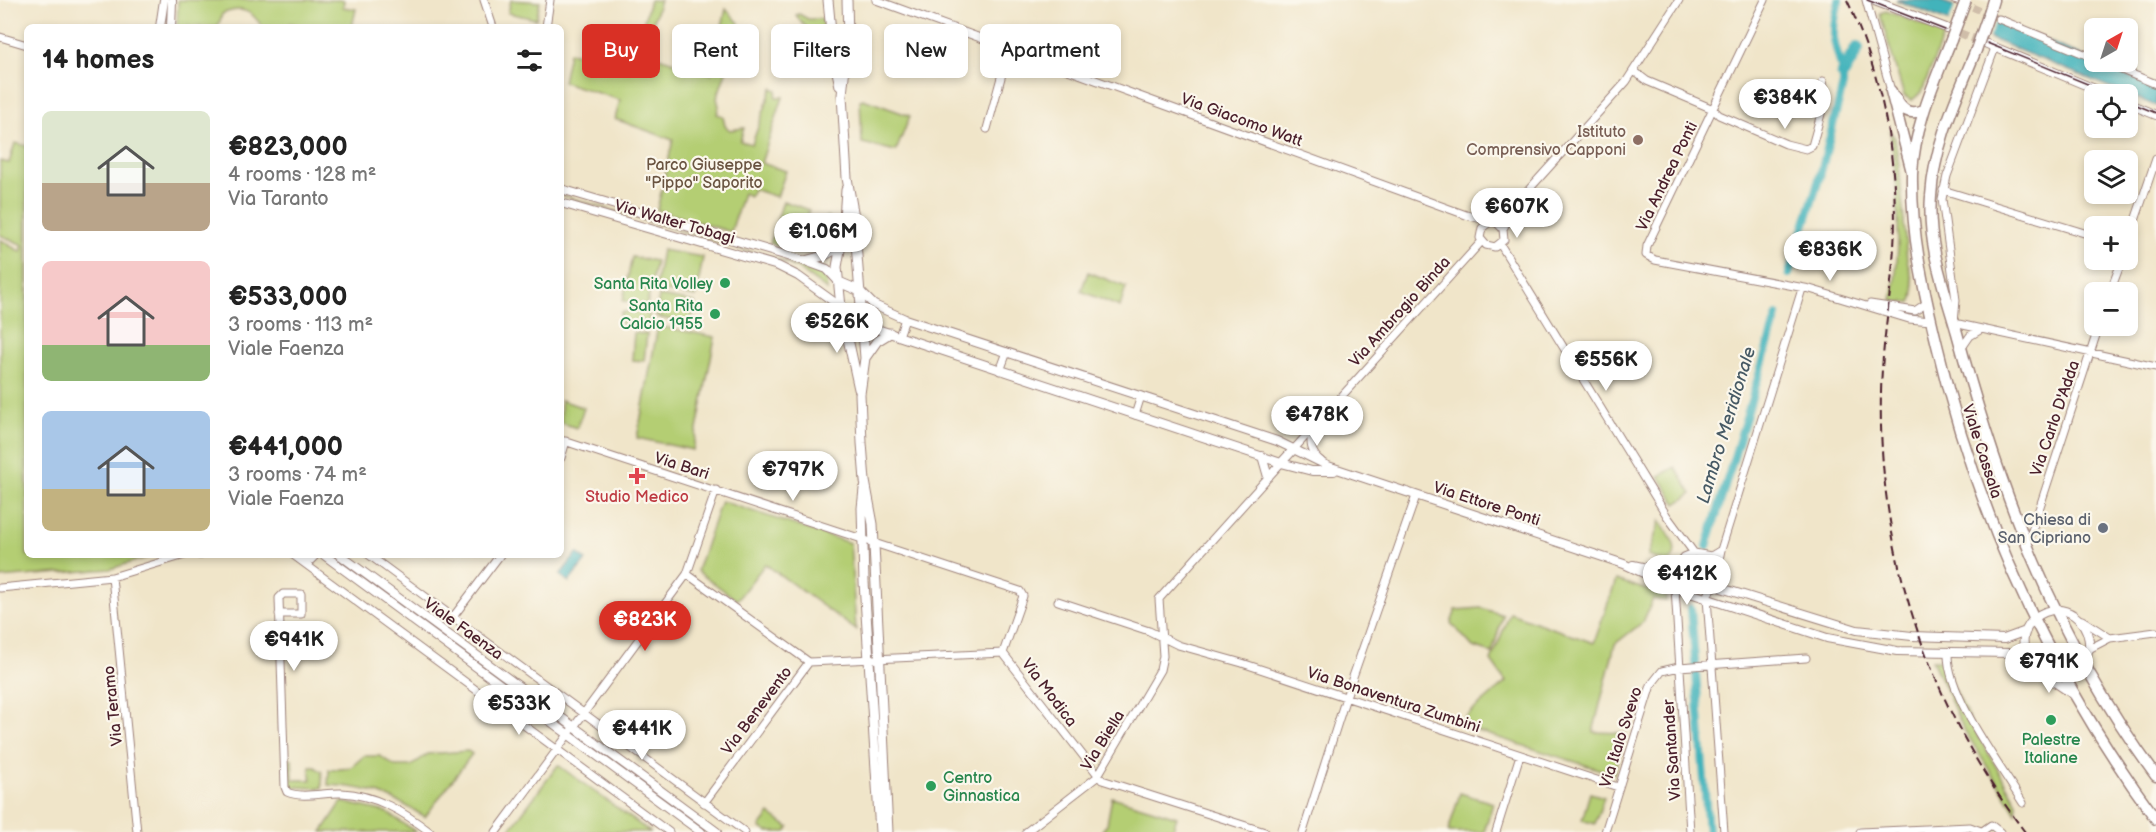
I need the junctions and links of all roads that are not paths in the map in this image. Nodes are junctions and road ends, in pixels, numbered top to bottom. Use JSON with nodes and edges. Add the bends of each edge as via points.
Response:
{"nodes":[{"id":1,"x":164,"y":0,"type":"edge"},
{"id":2,"x":172,"y":0,"type":"edge"},
{"id":3,"x":484,"y":0,"type":"edge"},
{"id":4,"x":550,"y":0,"type":"edge"},
{"id":5,"x":828,"y":0,"type":"edge"},
{"id":6,"x":847,"y":0,"type":"edge"},
{"id":7,"x":856,"y":0,"type":"edge"},
{"id":8,"x":876,"y":0,"type":"edge"},
{"id":9,"x":1679,"y":0,"type":"edge"},
{"id":10,"x":1765,"y":0,"type":"edge"},
{"id":11,"x":1866,"y":0,"type":"edge"},
{"id":12,"x":1872,"y":0,"type":"edge"},
{"id":13,"x":1959,"y":0,"type":"edge"},
{"id":14,"x":1993,"y":0,"type":"edge"},
{"id":15,"x":1999,"y":19,"type":"tunnel mouth"},
{"id":16,"x":160,"y":24,"type":"edge"},
{"id":17,"x":171,"y":24,"type":"edge"},
{"id":18,"x":492,"y":24,"type":"edge"},
{"id":19,"x":546,"y":24,"type":"edge"},
{"id":20,"x":1946,"y":28,"type":"tunnel mouth"},
{"id":21,"x":0,"y":37,"type":"edge"},
{"id":22,"x":980,"y":38,"type":"edge"},
{"id":23,"x":24,"y":44,"type":"edge"},
{"id":24,"x":1991,"y":46,"type":"joint"},
{"id":25,"x":2084,"y":54,"type":"edge"},
{"id":26,"x":1634,"y":71,"type":"junction"},
{"id":27,"x":2127,"y":72,"type":"edge"},
{"id":28,"x":1001,"y":78,"type":"edge"},
{"id":29,"x":1091,"y":78,"type":"edge"},
{"id":30,"x":1823,"y":81,"type":"dead end"},
{"id":31,"x":2084,"y":84,"type":"edge"},
{"id":32,"x":2156,"y":84,"type":"edge"},
{"id":33,"x":1891,"y":92,"type":"junction"},
{"id":34,"x":842,"y":94,"type":"junction"},
{"id":35,"x":2138,"y":108,"type":"edge"},
{"id":36,"x":1713,"y":110,"type":"junction"},
{"id":37,"x":1924,"y":110,"type":"junction"},
{"id":38,"x":2156,"y":115,"type":"edge"},
{"id":39,"x":987,"y":129,"type":"dead end"},
{"id":40,"x":2156,"y":159,"type":"edge"},
{"id":41,"x":1912,"y":174,"type":"junction"},
{"id":42,"x":847,"y":178,"type":"junction"},
{"id":43,"x":564,"y":190,"type":"edge"},
{"id":44,"x":1943,"y":190,"type":"junction"},
{"id":45,"x":564,"y":204,"type":"edge"},
{"id":46,"x":1515,"y":205,"type":"junction"},
{"id":47,"x":1466,"y":215,"type":"junction"},
{"id":48,"x":2137,"y":216,"type":"edge"},
{"id":49,"x":1492,"y":222,"type":"junction"},
{"id":50,"x":1482,"y":229,"type":"junction"},
{"id":51,"x":1503,"y":229,"type":"junction"},
{"id":52,"x":2084,"y":233,"type":"edge"},
{"id":53,"x":1482,"y":241,"type":"junction"},
{"id":54,"x":1500,"y":244,"type":"junction"},
{"id":55,"x":840,"y":247,"type":"junction"},
{"id":56,"x":805,"y":261,"type":"junction"},
{"id":57,"x":839,"y":282,"type":"junction"},
{"id":58,"x":1802,"y":289,"type":"junction"},
{"id":59,"x":860,"y":291,"type":"junction"},
{"id":60,"x":1853,"y":302,"type":"junction"},
{"id":61,"x":1927,"y":303,"type":"junction"},
{"id":62,"x":841,"y":307,"type":"junction"},
{"id":63,"x":860,"y":312,"type":"junction"},
{"id":64,"x":906,"y":319,"type":"junction"},
{"id":65,"x":1931,"y":321,"type":"junction"},
{"id":66,"x":1954,"y":323,"type":"junction"},
{"id":67,"x":1980,"y":330,"type":"junction"},
{"id":68,"x":894,"y":334,"type":"junction"},
{"id":69,"x":2096,"y":336,"type":"edge"},
{"id":70,"x":1961,"y":351,"type":"junction"},
{"id":71,"x":1007,"y":352,"type":"junction"},
{"id":72,"x":2090,"y":352,"type":"junction"},
{"id":73,"x":865,"y":358,"type":"junction"},
{"id":74,"x":2156,"y":367,"type":"edge"},
{"id":75,"x":1000,"y":370,"type":"junction"},
{"id":76,"x":860,"y":394,"type":"junction"},
{"id":77,"x":1141,"y":396,"type":"junction"},
{"id":78,"x":1135,"y":415,"type":"junction"},
{"id":79,"x":1314,"y":428,"type":"junction"},
{"id":80,"x":564,"y":441,"type":"edge"},
{"id":81,"x":1294,"y":449,"type":"junction"},
{"id":82,"x":1262,"y":456,"type":"junction"},
{"id":83,"x":1281,"y":463,"type":"junction"},
{"id":84,"x":1328,"y":466,"type":"junction"},
{"id":85,"x":1341,"y":471,"type":"junction"},
{"id":86,"x":1268,"y":477,"type":"junction"},
{"id":87,"x":865,"y":481,"type":"junction"},
{"id":88,"x":716,"y":490,"type":"junction"},
{"id":89,"x":1416,"y":496,"type":"junction"},
{"id":90,"x":2035,"y":520,"type":"junction"},
{"id":91,"x":2016,"y":523,"type":"junction"},
{"id":92,"x":863,"y":538,"type":"junction"},
{"id":93,"x":874,"y":542,"type":"junction"},
{"id":94,"x":2026,"y":549,"type":"junction"},
{"id":95,"x":1721,"y":550,"type":"junction"},
{"id":96,"x":1694,"y":553,"type":"junction"},
{"id":97,"x":1705,"y":556,"type":"junction"},
{"id":98,"x":175,"y":558,"type":"edge"},
{"id":99,"x":297,"y":558,"type":"edge"},
{"id":100,"x":328,"y":558,"type":"edge"},
{"id":101,"x":343,"y":558,"type":"edge"},
{"id":102,"x":373,"y":558,"type":"edge"},
{"id":103,"x":498,"y":558,"type":"edge"},
{"id":104,"x":1624,"y":564,"type":"junction"},
{"id":105,"x":1717,"y":572,"type":"junction"},
{"id":106,"x":687,"y":574,"type":"junction"},
{"id":107,"x":1679,"y":575,"type":"junction"},
{"id":108,"x":112,"y":577,"type":"junction"},
{"id":109,"x":1710,"y":585,"type":"junction"},
{"id":110,"x":0,"y":588,"type":"edge"},
{"id":111,"x":1676,"y":588,"type":"junction"},
{"id":112,"x":1023,"y":593,"type":"joint"},
{"id":113,"x":1707,"y":598,"type":"junction"},
{"id":114,"x":1058,"y":601,"type":"dead end"},
{"id":115,"x":2056,"y":610,"type":"junction"},
{"id":116,"x":279,"y":614,"type":"dead end"},
{"id":117,"x":453,"y":617,"type":"junction"},
{"id":118,"x":2034,"y":619,"type":"junction"},
{"id":119,"x":2080,"y":619,"type":"junction"},
{"id":120,"x":2026,"y":631,"type":"junction"},
{"id":121,"x":2156,"y":632,"type":"edge"},
{"id":122,"x":1162,"y":637,"type":"junction"},
{"id":123,"x":2110,"y":638,"type":"junction"},
{"id":124,"x":2089,"y":649,"type":"junction"},
{"id":125,"x":1003,"y":653,"type":"junction"},
{"id":126,"x":1948,"y":653,"type":"junction"},
{"id":127,"x":880,"y":658,"type":"junction"},
{"id":128,"x":1806,"y":658,"type":"dead end"},
{"id":129,"x":869,"y":659,"type":"junction"},
{"id":130,"x":2029,"y":660,"type":"junction"},
{"id":131,"x":809,"y":662,"type":"junction"},
{"id":132,"x":2084,"y":662,"type":"junction"},
{"id":133,"x":1709,"y":665,"type":"junction"},
{"id":134,"x":1682,"y":666,"type":"junction"},
{"id":135,"x":2040,"y":671,"type":"junction"},
{"id":136,"x":2062,"y":672,"type":"junction"},
{"id":137,"x":2075,"y":696,"type":"junction"},
{"id":138,"x":1346,"y":697,"type":"junction"},
{"id":139,"x":583,"y":715,"type":"junction"},
{"id":140,"x":571,"y":731,"type":"junction"},
{"id":141,"x":558,"y":748,"type":"junction"},
{"id":142,"x":1520,"y":755,"type":"junction"},
{"id":143,"x":2156,"y":776,"type":"edge"},
{"id":144,"x":1097,"y":777,"type":"junction"},
{"id":145,"x":1618,"y":787,"type":"junction"},
{"id":146,"x":704,"y":803,"type":"junction"},
{"id":147,"x":2023,"y":803,"type":"dead end"},
{"id":148,"x":2156,"y":819,"type":"edge"},
{"id":149,"x":1037,"y":829,"type":"edge"},
{"id":150,"x":137,"y":832,"type":"edge"},
{"id":151,"x":430,"y":832,"type":"edge"},
{"id":152,"x":496,"y":832,"type":"edge"},
{"id":153,"x":669,"y":832,"type":"edge"},
{"id":154,"x":701,"y":832,"type":"edge"},
{"id":155,"x":717,"y":832,"type":"edge"},
{"id":156,"x":745,"y":832,"type":"edge"},
{"id":157,"x":880,"y":832,"type":"edge"},
{"id":158,"x":888,"y":832,"type":"edge"},
{"id":159,"x":1026,"y":832,"type":"edge"},
{"id":160,"x":1265,"y":832,"type":"edge"},
{"id":161,"x":1303,"y":832,"type":"edge"},
{"id":162,"x":1496,"y":832,"type":"edge"},
{"id":163,"x":1605,"y":832,"type":"edge"},
{"id":164,"x":1690,"y":832,"type":"edge"},
{"id":165,"x":1724,"y":832,"type":"edge"},
{"id":166,"x":1860,"y":832,"type":"edge"},
{"id":167,"x":1981,"y":832,"type":"edge"},
{"id":168,"x":2000,"y":832,"type":"edge"}],
"edges":[{"from":1,"to":16,"type":"street"},
{"from":2,"to":17,"type":"street"},
{"from":3,"to":18,"type":"street"},
{"from":4,"to":19,"type":"street"},
{"from":5,"to":34,"type":"main road"},
{"from":6,"to":7,"type":"street"},
{"from":6,"to":34,"type":"main road","via":[[848,38]]},
{"from":8,"to":22,"type":"street","name":"Via Giacomo Watt"},
{"from":9,"to":26,"type":"street"},
{"from":10,"to":36,"type":"street","name":"Via Andrea Ponti"},
{"from":11,"to":33,"type":"street"},
{"from":12,"to":20,"type":"street"},
{"from":13,"to":37,"type":"main road","name":"Viale Cassala","bridge":true,"via":[[1951,40]]},
{"from":14,"to":66,"type":"main road","name":"Viale Cassala","bridge":true,"via":[[1933,174],[1930,221],[1937,271]]},
{"from":15,"to":25,"type":"street"},
{"from":21,"to":23,"type":"street"},
{"from":24,"to":31,"type":"street"},
{"from":24,"to":44,"type":"street","name":"Viale Cassala"},
{"from":26,"to":36,"type":"street","via":[[1647,81]]},
{"from":26,"to":46,"type":"street"},
{"from":27,"to":32,"type":"street"},
{"from":28,"to":39,"type":"street"},
{"from":29,"to":47,"type":"street","name":"Via Giacomo Watt"},
{"from":30,"to":36,"type":"street","name":"Via Andrea Ponti","via":[[1826,96],[1812,146],[1806,149],[1786,144]]},
{"from":33,"to":37,"type":"main road","via":[[1903,110]]},
{"from":33,"to":41,"type":"main road"},
{"from":34,"to":42,"type":"main road"},
{"from":35,"to":38,"type":"street"},
{"from":36,"to":58,"type":"street","name":"Via Andrea Ponti","via":[[1646,255]]},
{"from":37,"to":41,"type":"main road","name":"Viale Cassala"},
{"from":40,"to":48,"type":"street"},
{"from":41,"to":61,"type":"main road","name":"Viale Cassala","via":[[1914,233]]},
{"from":42,"to":55,"type":"main road"},
{"from":42,"to":59,"type":"main road"},
{"from":43,"to":56,"type":"street","name":"Via Walter Tobagi"},
{"from":44,"to":52,"type":"street"},
{"from":44,"to":66,"type":"street","name":"Viale Cassala","via":[[1956,300]]},
{"from":45,"to":62,"type":"street","name":"Via Walter Tobagi","via":[[778,266]]},
{"from":46,"to":49,"type":"street"},
{"from":46,"to":51,"type":"street"},
{"from":47,"to":49,"type":"street","name":"Via Giacomo Watt"},
{"from":47,"to":50,"type":"street","name":"Via Giacomo Watt"},
{"from":49,"to":50,"type":"street"},
{"from":49,"to":51,"type":"street"},
{"from":50,"to":53,"type":"street"},
{"from":51,"to":54,"type":"street","via":[[1505,237]]},
{"from":53,"to":54,"type":"street","via":[[1492,247]]},
{"from":53,"to":79,"type":"street","name":"Via Ambrogio Binda"},
{"from":54,"to":96,"type":"street","via":[[1667,516]]},
{"from":55,"to":56,"type":"main road"},
{"from":55,"to":57,"type":"main road"},
{"from":56,"to":57,"type":"street","name":"Via Walter Tobagi","via":[[832,272]]},
{"from":57,"to":59,"type":"main road"},
{"from":57,"to":62,"type":"main road"},
{"from":58,"to":60,"type":"street"},
{"from":58,"to":95,"type":"street"},
{"from":59,"to":63,"type":"main road"},
{"from":59,"to":64,"type":"street","name":"Via Ettore Ponti","via":[[874,305]]},
{"from":60,"to":61,"type":"street","via":[[1910,311]]},
{"from":60,"to":65,"type":"street","via":[[1909,319]]},
{"from":61,"to":65,"type":"main road","name":"Viale Cassala"},
{"from":62,"to":63,"type":"main road"},
{"from":62,"to":76,"type":"main road"},
{"from":63,"to":68,"type":"street","name":"Via Ettore Ponti","via":[[874,327]]},
{"from":63,"to":73,"type":"main road"},
{"from":64,"to":68,"type":"street"},
{"from":64,"to":71,"type":"street","name":"Via Ettore Ponti"},
{"from":65,"to":66,"type":"main road"},
{"from":65,"to":118,"type":"main road","name":"Viale Cassala","via":[[1979,492]]},
{"from":66,"to":67,"type":"street"},
{"from":66,"to":70,"type":"main road","name":"Viale Cassala"},
{"from":67,"to":70,"type":"street","via":[[1970,336]]},
{"from":67,"to":72,"type":"street"},
{"from":68,"to":73,"type":"main road","via":[[877,340]]},
{"from":68,"to":75,"type":"street","name":"Via Ettore Ponti"},
{"from":69,"to":72,"type":"street","name":"Via Carlo D'Adda"},
{"from":70,"to":91,"type":"main road","name":"Viale Cassala"},
{"from":71,"to":75,"type":"street"},
{"from":71,"to":77,"type":"street","name":"Via Ettore Ponti"},
{"from":72,"to":74,"type":"street"},
{"from":72,"to":90,"type":"street","name":"Via Carlo D'Adda"},
{"from":73,"to":76,"type":"main road"},
{"from":75,"to":78,"type":"street","name":"Via Ettore Ponti"},
{"from":76,"to":87,"type":"main road"},
{"from":77,"to":78,"type":"street"},
{"from":77,"to":81,"type":"street","name":"Via Ettore Ponti"},
{"from":78,"to":82,"type":"street","name":"Via Ettore Ponti"},
{"from":79,"to":81,"type":"street","name":"Via Ambrogio Binda"},
{"from":79,"to":84,"type":"street","via":[[1313,453]]},
{"from":80,"to":88,"type":"street","name":"Via Bari"},
{"from":81,"to":83,"type":"street","name":"Via Ambrogio Binda"},
{"from":81,"to":84,"type":"street","name":"Via Ettore Ponti"},
{"from":82,"to":83,"type":"street","name":"Via Ettore Ponti"},
{"from":82,"to":86,"type":"street"},
{"from":83,"to":85,"type":"street","name":"Via Ettore Ponti","via":[[1312,471]]},
{"from":83,"to":86,"type":"street","name":"Via Ambrogio Binda"},
{"from":84,"to":85,"type":"street","name":"Via Ettore Ponti"},
{"from":85,"to":89,"type":"street","name":"Via Ettore Ponti"},
{"from":86,"to":122,"type":"street","name":"Via Ambrogio Binda","via":[[1159,599]]},
{"from":87,"to":92,"type":"main road"},
{"from":87,"to":93,"type":"main road"},
{"from":88,"to":92,"type":"street","name":"Via Bari"},
{"from":88,"to":106,"type":"street"},
{"from":89,"to":104,"type":"street","name":"Via Ettore Ponti"},
{"from":89,"to":138,"type":"street"},
{"from":90,"to":91,"type":"street"},
{"from":90,"to":94,"type":"street","name":"Via Carlo D'Adda"},
{"from":91,"to":94,"type":"main road","name":"Viale Cassala"},
{"from":92,"to":93,"type":"street","name":"Via Bari"},
{"from":92,"to":129,"type":"main road"},
{"from":93,"to":112,"type":"street","name":"Via Bari"},
{"from":93,"to":127,"type":"main road"},
{"from":94,"to":115,"type":"main road","name":"Viale Cassala"},
{"from":95,"to":97,"type":"street"},
{"from":95,"to":105,"type":"street"},
{"from":96,"to":97,"type":"street"},
{"from":96,"to":107,"type":"street","via":[[1684,557]]},
{"from":97,"to":105,"type":"street"},
{"from":98,"to":108,"type":"street"},
{"from":99,"to":141,"type":"street"},
{"from":100,"to":140,"type":"street","name":"Viale Faenza"},
{"from":101,"to":140,"type":"street","name":"Viale Faenza"},
{"from":102,"to":117,"type":"street","name":"Viale Faenza"},
{"from":103,"to":117,"type":"street"},
{"from":104,"to":107,"type":"street","name":"Via Ettore Ponti"},
{"from":104,"to":111,"type":"street","name":"Via Ettore Ponti"},
{"from":105,"to":109,"type":"street"},
{"from":106,"to":131,"type":"street"},
{"from":106,"to":139,"type":"street"},
{"from":107,"to":109,"type":"street","name":"Via Ettore Ponti"},
{"from":107,"to":111,"type":"street","name":"Via Santander"},
{"from":108,"to":110,"type":"street"},
{"from":108,"to":150,"type":"street","name":"Via Teramo"},
{"from":109,"to":113,"type":"street"},
{"from":109,"to":120,"type":"street","name":"Via Ettore Ponti","via":[[1857,630],[2004,639]]},
{"from":111,"to":113,"type":"street","name":"Via Ettore Ponti"},
{"from":111,"to":134,"type":"street","name":"Via Santander"},
{"from":112,"to":125,"type":"street","name":"Via Modica"},
{"from":113,"to":126,"type":"street","name":"Via Ettore Ponti","via":[[1849,644]]},
{"from":113,"to":133,"type":"street"},
{"from":114,"to":122,"type":"street","name":"Via Bonaventura Zumbini"},
{"from":115,"to":118,"type":"street"},
{"from":115,"to":119,"type":"street"},
{"from":115,"to":132,"type":"main road","name":"Viale Cassala"},
{"from":116,"to":151,"type":"street","via":[[287,792],[343,793],[373,800],[396,808]]},
{"from":117,"to":139,"type":"street","name":"Viale Faenza"},
{"from":118,"to":120,"type":"street"},
{"from":118,"to":136,"type":"main road","name":"Viale Cassala"},
{"from":119,"to":123,"type":"street"},
{"from":119,"to":124,"type":"street","via":[[2088,633]]},
{"from":120,"to":130,"type":"street","via":[[2024,643]]},
{"from":121,"to":123,"type":"street"},
{"from":122,"to":138,"type":"street","name":"Via Bonaventura Zumbini"},
{"from":122,"to":144,"type":"street","name":"Via Biella","via":[[1160,670]]},
{"from":123,"to":124,"type":"street"},
{"from":124,"to":132,"type":"street"},
{"from":125,"to":127,"type":"street","name":"Via Modica"},
{"from":125,"to":144,"type":"street","name":"Via Modica"},
{"from":126,"to":130,"type":"street","name":"Via Ettore Ponti","via":[[2008,653]]},
{"from":126,"to":147,"type":"street","via":[[1949,670],[1973,721]]},
{"from":127,"to":129,"type":"street","name":"Via Modica"},
{"from":127,"to":158,"type":"main road"},
{"from":128,"to":133,"type":"street"},
{"from":129,"to":131,"type":"street","name":"Via Modica"},
{"from":129,"to":157,"type":"main road"},
{"from":130,"to":135,"type":"street","name":"Viale Cassala"},
{"from":131,"to":146,"type":"street","name":"Via Benevento"},
{"from":132,"to":136,"type":"street"},
{"from":132,"to":143,"type":"main road","name":"Viale Cassala"},
{"from":133,"to":134,"type":"street"},
{"from":133,"to":165,"type":"street"},
{"from":134,"to":145,"type":"street","name":"Via Italo Svevo","via":[[1662,671],[1654,678]]},
{"from":134,"to":164,"type":"street","name":"Via Santander"},
{"from":135,"to":136,"type":"street"},
{"from":135,"to":137,"type":"street","name":"Viale Cassala"},
{"from":136,"to":137,"type":"main road","name":"Viale Cassala"},
{"from":137,"to":148,"type":"main road","name":"Viale Cassala"},
{"from":138,"to":142,"type":"street","name":"Via Bonaventura Zumbini"},
{"from":138,"to":161,"type":"street"},
{"from":139,"to":140,"type":"street"},
{"from":139,"to":146,"type":"street","name":"Viale Faenza"},
{"from":140,"to":141,"type":"street"},
{"from":140,"to":154,"type":"street","name":"Viale Faenza"},
{"from":140,"to":155,"type":"street","name":"Viale Faenza"},
{"from":141,"to":152,"type":"street"},
{"from":141,"to":153,"type":"street"},
{"from":142,"to":145,"type":"street","name":"Via Bonaventura Zumbini"},
{"from":142,"to":162,"type":"street"},
{"from":144,"to":149,"type":"street","name":"Via Biella"},
{"from":144,"to":160,"type":"street"},
{"from":145,"to":163,"type":"street","name":"Via Italo Svevo"},
{"from":146,"to":156,"type":"street","name":"Viale Faenza"},
{"from":149,"to":159,"type":"street","name":"Via Biella"},
{"from":166,"to":167,"type":"street","via":[[1970,827]]},
{"from":167,"to":168,"type":"street","via":[[1991,825]]}]}
